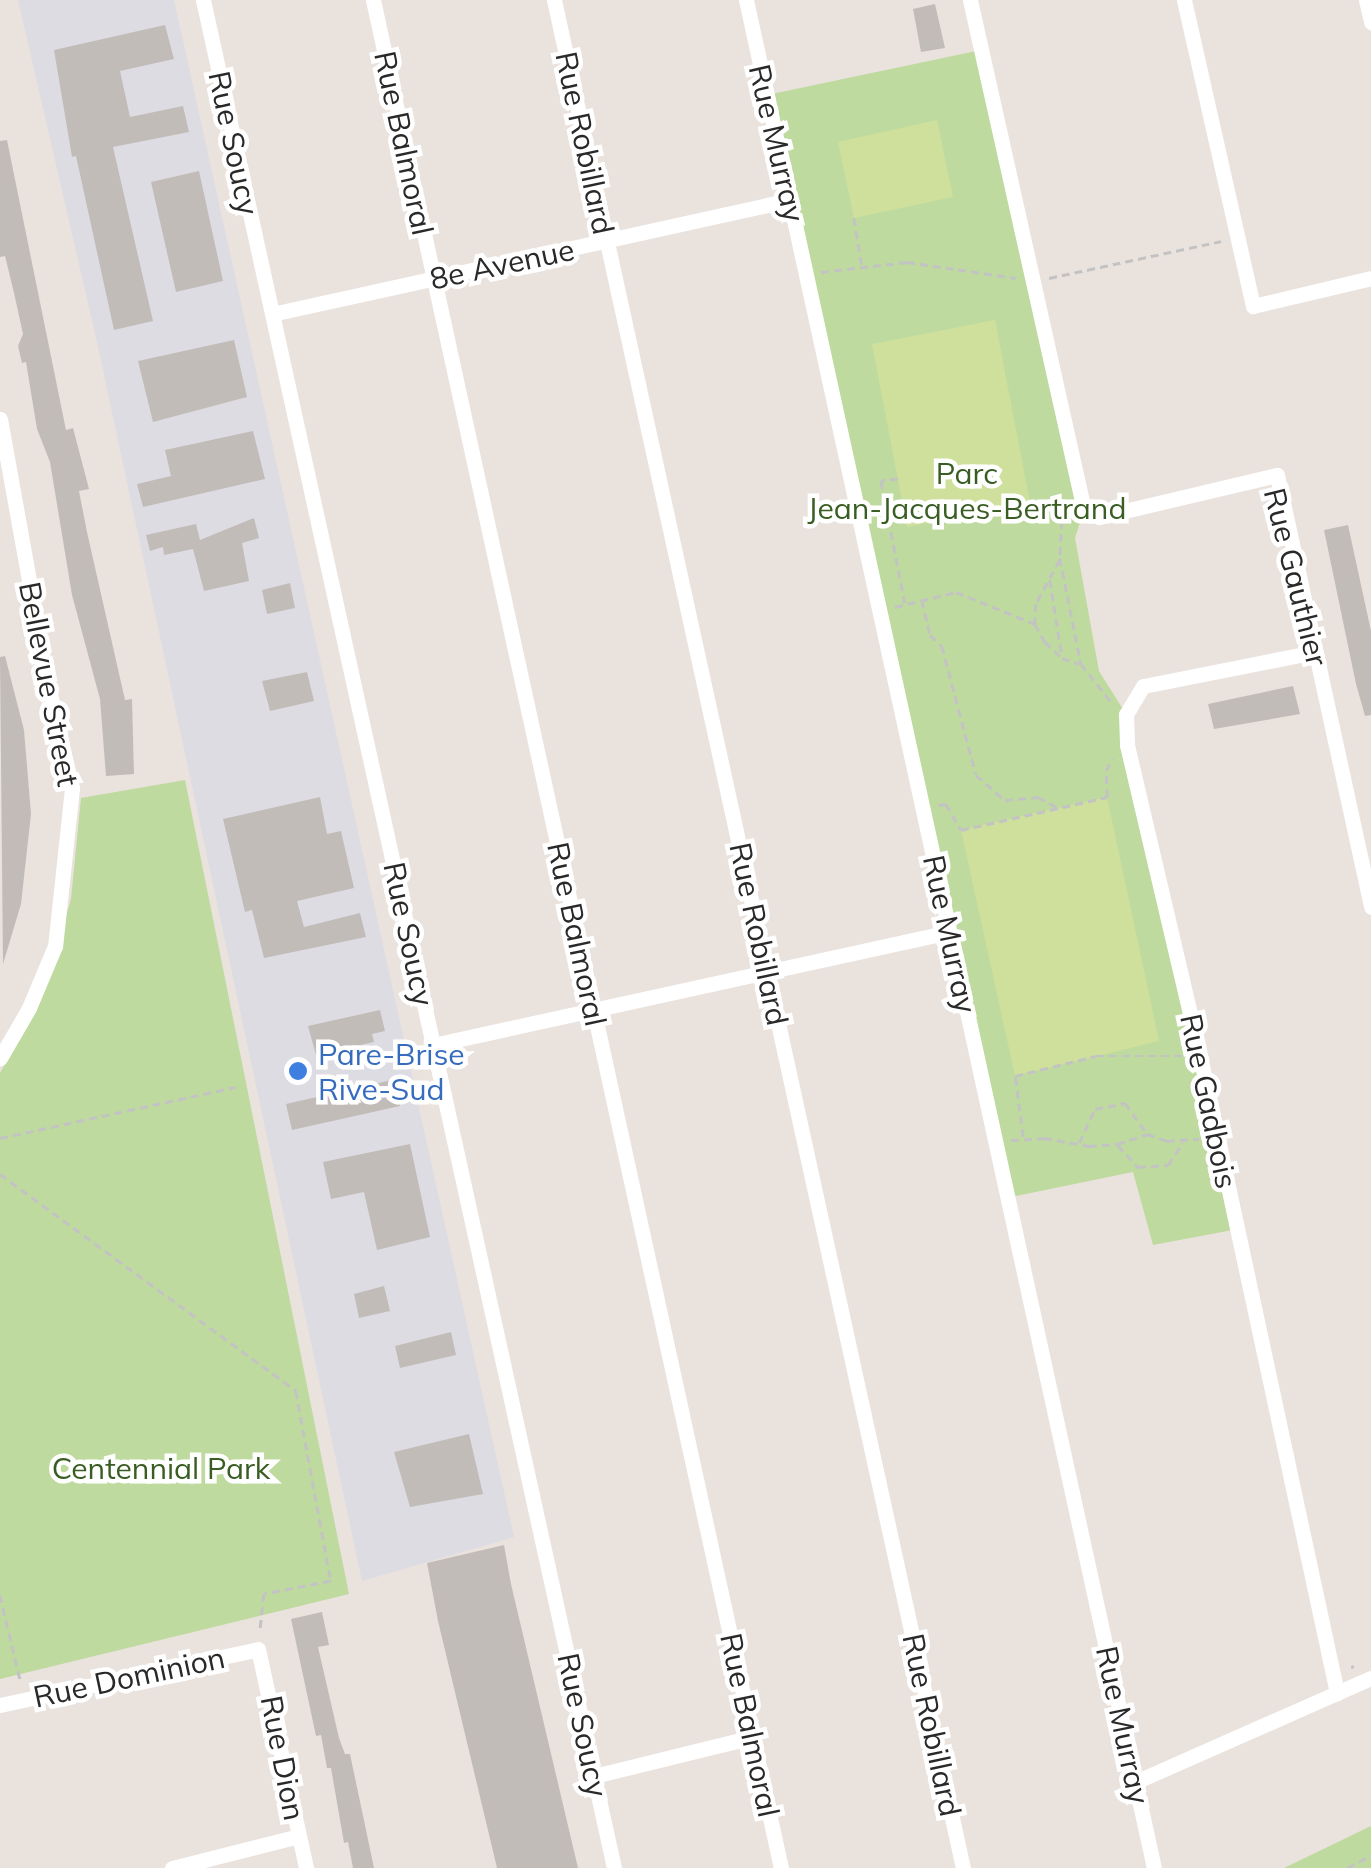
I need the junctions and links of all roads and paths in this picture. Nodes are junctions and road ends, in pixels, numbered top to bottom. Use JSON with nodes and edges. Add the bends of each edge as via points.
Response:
{"nodes":[{"id":1,"x":203,"y":0,"type":"edge"},
{"id":2,"x":373,"y":0,"type":"edge"},
{"id":3,"x":554,"y":0,"type":"edge"},
{"id":4,"x":746,"y":0,"type":"edge"},
{"id":5,"x":970,"y":0,"type":"edge"},
{"id":6,"x":1184,"y":0,"type":"edge"},
{"id":7,"x":1366,"y":0,"type":"edge"},
{"id":8,"x":1371,"y":22,"type":"edge"},
{"id":9,"x":790,"y":200,"type":"junction"},
{"id":10,"x":854,"y":218,"type":"dead end"},
{"id":11,"x":607,"y":241,"type":"junction"},
{"id":12,"x":862,"y":266,"type":"dead end"},
{"id":13,"x":1371,"y":278,"type":"edge"},
{"id":14,"x":434,"y":279,"type":"junction"},
{"id":15,"x":272,"y":314,"type":"junction"},
{"id":16,"x":0,"y":418,"type":"edge"},
{"id":17,"x":898,"y":479,"type":"dead end"},
{"id":18,"x":1081,"y":496,"type":"junction"},
{"id":19,"x":1060,"y":558,"type":"junction"},
{"id":20,"x":1050,"y":578,"type":"junction"},
{"id":21,"x":922,"y":600,"type":"junction"},
{"id":22,"x":905,"y":605,"type":"junction"},
{"id":23,"x":880,"y":611,"type":"junction"},
{"id":24,"x":1035,"y":624,"type":"junction"},
{"id":25,"x":1315,"y":652,"type":"junction"},
{"id":26,"x":1062,"y":658,"type":"junction"},
{"id":27,"x":1081,"y":664,"type":"junction"},
{"id":28,"x":1126,"y":714,"type":"junction"},
{"id":29,"x":1127,"y":744,"type":"junction"},
{"id":30,"x":922,"y":805,"type":"junction"},
{"id":31,"x":1059,"y":808,"type":"junction"},
{"id":32,"x":1371,"y":907,"type":"edge"},
{"id":33,"x":950,"y":932,"type":"junction"},
{"id":34,"x":768,"y":972,"type":"junction"},
{"id":35,"x":594,"y":1010,"type":"junction"},
{"id":36,"x":433,"y":1045,"type":"junction"},
{"id":37,"x":1200,"y":1056,"type":"junction"},
{"id":38,"x":0,"y":1058,"type":"edge"},
{"id":39,"x":236,"y":1087,"type":"dead end"},
{"id":40,"x":1147,"y":1134,"type":"junction"},
{"id":41,"x":1022,"y":1137,"type":"junction"},
{"id":42,"x":0,"y":1138,"type":"edge"},
{"id":43,"x":1218,"y":1138,"type":"junction"},
{"id":44,"x":1184,"y":1140,"type":"junction"},
{"id":45,"x":995,"y":1144,"type":"junction"},
{"id":46,"x":1079,"y":1144,"type":"junction"},
{"id":47,"x":1117,"y":1144,"type":"junction"},
{"id":48,"x":0,"y":1174,"type":"edge"},
{"id":49,"x":0,"y":1595,"type":"edge"},
{"id":50,"x":258,"y":1649,"type":"junction"},
{"id":51,"x":1371,"y":1678,"type":"edge"},
{"id":52,"x":1337,"y":1693,"type":"junction"},
{"id":53,"x":24,"y":1699,"type":"junction"},
{"id":54,"x":0,"y":1705,"type":"edge"},
{"id":55,"x":753,"y":1737,"type":"junction"},
{"id":56,"x":594,"y":1776,"type":"junction"},
{"id":57,"x":1135,"y":1782,"type":"junction"},
{"id":58,"x":299,"y":1836,"type":"junction"},
{"id":59,"x":1371,"y":1855,"type":"edge"},
{"id":60,"x":172,"y":1868,"type":"edge"},
{"id":61,"x":306,"y":1868,"type":"edge"},
{"id":62,"x":614,"y":1868,"type":"edge"},
{"id":63,"x":781,"y":1868,"type":"edge"},
{"id":64,"x":963,"y":1868,"type":"edge"},
{"id":65,"x":1154,"y":1868,"type":"edge"},
{"id":66,"x":1347,"y":1868,"type":"edge"}],
"edges":[{"from":1,"to":15,"type":"street","name":"Rue Soucy"},
{"from":2,"to":14,"type":"street","name":"Rue Balmoral"},
{"from":3,"to":11,"type":"street","name":"Rue Robillard"},
{"from":4,"to":9,"type":"street","name":"Rue Murray"},
{"from":5,"to":18,"type":"street"},
{"from":6,"to":13,"type":"street","via":[[1253,306]]},
{"from":7,"to":8,"type":"street"},
{"from":9,"to":11,"type":"street","name":"8e Avenue"},
{"from":9,"to":23,"type":"street","name":"Rue Murray"},
{"from":10,"to":12,"type":"path"},
{"from":11,"to":14,"type":"street","name":"8e Avenue"},
{"from":11,"to":34,"type":"street","name":"Rue Robillard"},
{"from":14,"to":15,"type":"street","name":"8e Avenue"},
{"from":14,"to":35,"type":"street","name":"Rue Balmoral"},
{"from":15,"to":36,"type":"street","name":"Rue Soucy"},
{"from":16,"to":38,"type":"street","name":"Bellevue Street","via":[[72,788],[55,946]]},
{"from":17,"to":22,"type":"path","via":[[881,480]]},
{"from":18,"to":19,"type":"path","via":[[1062,521]]},
{"from":18,"to":25,"type":"street","name":"Rue Gauthier","via":[[1084,510],[1099,517],[1277,476]]},
{"from":19,"to":20,"type":"path"},
{"from":19,"to":27,"type":"path"},
{"from":20,"to":24,"type":"path","via":[[1036,604]]},
{"from":20,"to":26,"type":"path"},
{"from":21,"to":22,"type":"path"},
{"from":21,"to":24,"type":"path","via":[[956,592]]},
{"from":21,"to":31,"type":"path","via":[[930,635],[942,646],[976,774],[1004,800],[1038,797]]},
{"from":22,"to":23,"type":"path"},
{"from":23,"to":30,"type":"street","name":"Rue Murray"},
{"from":24,"to":26,"type":"path"},
{"from":25,"to":28,"type":"street","via":[[1143,686]]},
{"from":25,"to":32,"type":"street","name":"Rue Gauthier"},
{"from":26,"to":27,"type":"path"},
{"from":27,"to":28,"type":"path","via":[[1105,699]]},
{"from":28,"to":29,"type":"street","name":"Rue Gadbois"},
{"from":29,"to":31,"type":"path","via":[[1106,771],[1107,797]]},
{"from":29,"to":37,"type":"street","name":"Rue Gadbois"},
{"from":30,"to":31,"type":"path","via":[[946,804],[961,830]]},
{"from":30,"to":33,"type":"street","name":"Rue Murray"},
{"from":33,"to":34,"type":"street"},
{"from":33,"to":45,"type":"street","name":"Rue Murray"},
{"from":34,"to":35,"type":"street"},
{"from":34,"to":64,"type":"street","name":"Rue Robillard"},
{"from":35,"to":36,"type":"street"},
{"from":35,"to":55,"type":"street","name":"Rue Balmoral"},
{"from":36,"to":56,"type":"street","name":"Rue Soucy"},
{"from":37,"to":41,"type":"path","via":[[1096,1056],[1015,1076]]},
{"from":37,"to":43,"type":"street","name":"Rue Gadbois"},
{"from":39,"to":42,"type":"path"},
{"from":40,"to":44,"type":"path"},
{"from":40,"to":46,"type":"path","via":[[1125,1103],[1096,1110]]},
{"from":40,"to":47,"type":"path"},
{"from":41,"to":45,"type":"path"},
{"from":41,"to":46,"type":"path"},
{"from":43,"to":44,"type":"path"},
{"from":43,"to":52,"type":"street","name":"Rue Gadbois"},
{"from":44,"to":47,"type":"path","via":[[1168,1165],[1138,1168]]},
{"from":45,"to":57,"type":"street","name":"Rue Murray"},
{"from":46,"to":47,"type":"path"},
{"from":48,"to":50,"type":"path","via":[[296,1391],[331,1581],[264,1594]]},
{"from":49,"to":53,"type":"path"},
{"from":50,"to":53,"type":"street","name":"Rue Dominion"},
{"from":50,"to":58,"type":"street","name":"Rue Dion"},
{"from":51,"to":52,"type":"street"},
{"from":52,"to":57,"type":"street"},
{"from":53,"to":54,"type":"street","name":"Rue Dominion"},
{"from":55,"to":56,"type":"street"},
{"from":55,"to":63,"type":"street","name":"Rue Balmoral"},
{"from":56,"to":62,"type":"street","name":"Rue Soucy"},
{"from":57,"to":65,"type":"street","name":"Rue Murray"},
{"from":58,"to":60,"type":"street"},
{"from":58,"to":61,"type":"street","name":"Rue Dion"},
{"from":59,"to":66,"type":"path"}]}
